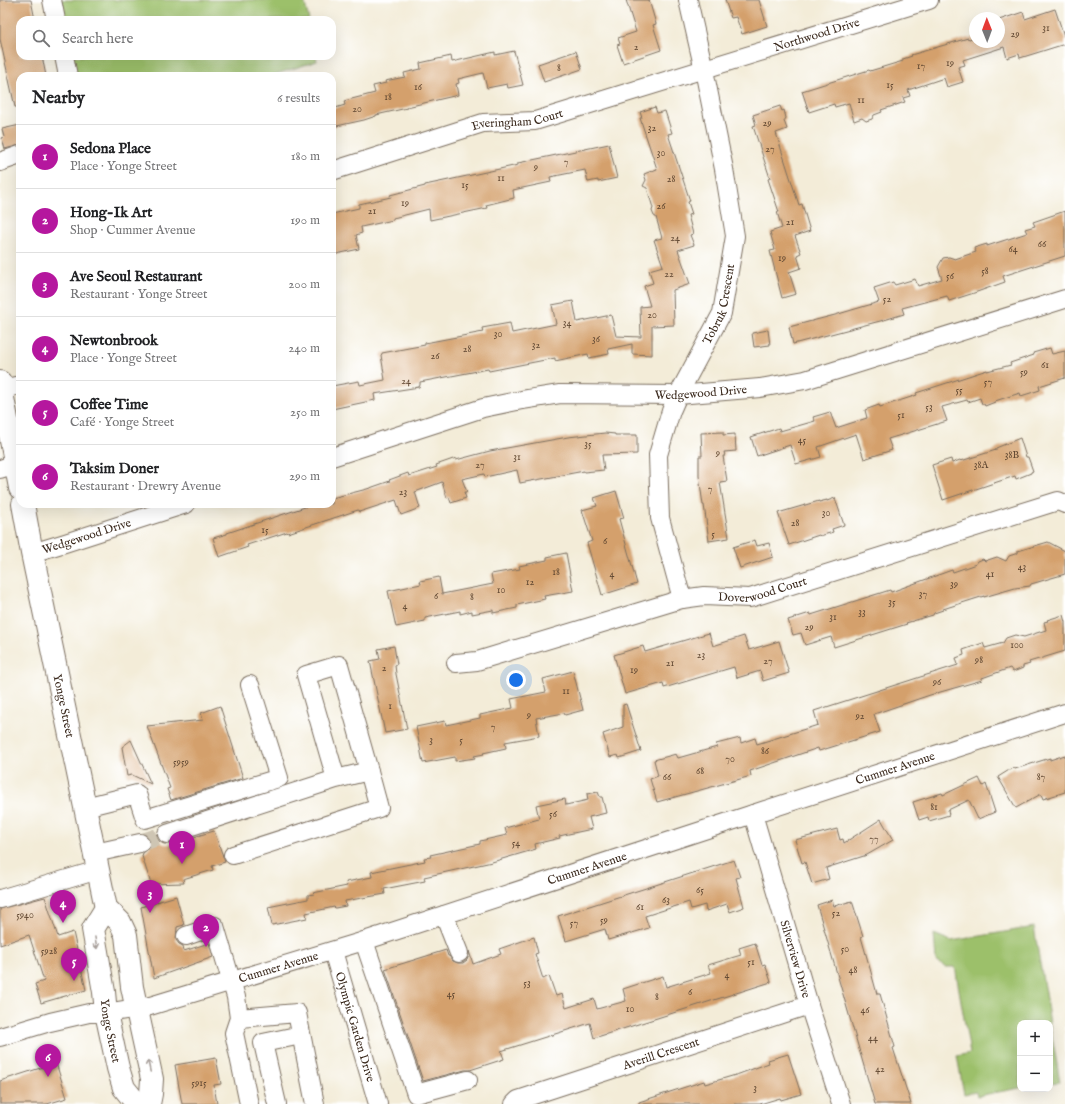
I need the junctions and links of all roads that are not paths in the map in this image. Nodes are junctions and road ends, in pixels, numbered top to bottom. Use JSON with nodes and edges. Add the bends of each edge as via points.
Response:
{"nodes":[{"id":1,"x":52,"y":0,"type":"edge"},
{"id":2,"x":688,"y":0,"type":"edge"},
{"id":3,"x":929,"y":0,"type":"edge"},
{"id":4,"x":55,"y":16,"type":"edge"},
{"id":5,"x":65,"y":60,"type":"edge"},
{"id":6,"x":704,"y":70,"type":"junction"},
{"id":7,"x":67,"y":72,"type":"edge"},
{"id":8,"x":16,"y":156,"type":"edge"},
{"id":9,"x":0,"y":162,"type":"edge"},
{"id":10,"x":336,"y":170,"type":"edge"},
{"id":11,"x":1065,"y":299,"type":"edge"},
{"id":12,"x":7,"y":385,"type":"edge"},
{"id":13,"x":678,"y":394,"type":"junction"},
{"id":14,"x":336,"y":456,"type":"edge"},
{"id":15,"x":8,"y":467,"type":"edge"},
{"id":16,"x":16,"y":481,"type":"edge"},
{"id":17,"x":1065,"y":504,"type":"edge"},
{"id":18,"x":24,"y":508,"type":"edge"},
{"id":19,"x":174,"y":508,"type":"edge"},
{"id":20,"x":32,"y":552,"type":"junction"},
{"id":21,"x":682,"y":598,"type":"junction"},
{"id":22,"x":456,"y":663,"type":"dead end"},
{"id":23,"x":250,"y":685,"type":"dead end"},
{"id":24,"x":1065,"y":713,"type":"edge"},
{"id":25,"x":369,"y":771,"type":"junction"},
{"id":26,"x":336,"y":779,"type":"junction"},
{"id":27,"x":85,"y":807,"type":"junction"},
{"id":28,"x":753,"y":814,"type":"junction"},
{"id":29,"x":167,"y":834,"type":"tunnel mouth"},
{"id":30,"x":140,"y":843,"type":"tunnel mouth"},
{"id":31,"x":233,"y":855,"type":"dead end"},
{"id":32,"x":97,"y":861,"type":"junction"},
{"id":33,"x":0,"y":899,"type":"edge"},
{"id":34,"x":106,"y":908,"type":"junction"},
{"id":35,"x":444,"y":915,"type":"junction"},
{"id":36,"x":186,"y":936,"type":"dead end"},
{"id":37,"x":364,"y":941,"type":"junction"},
{"id":38,"x":333,"y":951,"type":"junction"},
{"id":39,"x":459,"y":953,"type":"dead end"},
{"id":40,"x":232,"y":981,"type":"junction"},
{"id":41,"x":809,"y":1005,"type":"junction"},
{"id":42,"x":137,"y":1008,"type":"junction"},
{"id":43,"x":106,"y":1013,"type":"junction"},
{"id":44,"x":239,"y":1018,"type":"junction"},
{"id":45,"x":301,"y":1036,"type":"junction"},
{"id":46,"x":0,"y":1037,"type":"edge"},
{"id":47,"x":468,"y":1080,"type":"dead end"},
{"id":48,"x":137,"y":1104,"type":"edge"},
{"id":49,"x":148,"y":1104,"type":"edge"},
{"id":50,"x":249,"y":1104,"type":"edge"},
{"id":51,"x":277,"y":1104,"type":"edge"},
{"id":52,"x":315,"y":1104,"type":"edge"},
{"id":53,"x":378,"y":1104,"type":"edge"},
{"id":54,"x":514,"y":1104,"type":"edge"},
{"id":55,"x":841,"y":1104,"type":"edge"}],
"edges":[{"from":1,"to":4,"type":"street"},
{"from":2,"to":6,"type":"street","name":"Tobruk Crescent"},
{"from":3,"to":6,"type":"street","name":"Northwood Drive"},
{"from":5,"to":7,"type":"street"},
{"from":6,"to":10,"type":"street","name":"Everingham Court","via":[[535,120],[484,123]]},
{"from":6,"to":13,"type":"street","name":"Tobruk Crescent","via":[[735,236],[722,313]]},
{"from":8,"to":9,"type":"street"},
{"from":11,"to":13,"type":"street","name":"Wedgewood Drive","via":[[805,380],[760,388]]},
{"from":12,"to":15,"type":"main road"},
{"from":13,"to":14,"type":"street","name":"Wedgewood Drive","via":[[560,394],[522,400],[483,408]]},
{"from":13,"to":21,"type":"street","name":"Tobruk Crescent","via":[[658,455],[660,518]]},
{"from":15,"to":16,"type":"main road"},
{"from":17,"to":21,"type":"street","name":"Doverwood Court","via":[[1058,501],[750,598]]},
{"from":18,"to":20,"type":"main road","name":"Yonge Street"},
{"from":19,"to":20,"type":"street","name":"Wedgewood Drive"},
{"from":20,"to":27,"type":"main road","name":"Yonge Street"},
{"from":21,"to":22,"type":"street","name":"Doverwood Court","via":[[477,661]]},
{"from":23,"to":27,"type":"street","via":[[280,778],[145,820],[137,794]]},
{"from":24,"to":28,"type":"street","name":"Cummer Avenue"},
{"from":25,"to":26,"type":"street"},
{"from":25,"to":26,"type":"street","via":[[340,665],[306,674]]},
{"from":25,"to":31,"type":"street","via":[[379,808]]},
{"from":26,"to":29,"type":"street"},
{"from":27,"to":32,"type":"main road","name":"Yonge Street"},
{"from":28,"to":35,"type":"street","name":"Cummer Avenue"},
{"from":28,"to":41,"type":"street","name":"Silverview Drive"},
{"from":30,"to":32,"type":"street"},
{"from":32,"to":33,"type":"street"},
{"from":32,"to":34,"type":"main road","name":"Yonge Street"},
{"from":34,"to":42,"type":"main road","via":[[120,922],[126,935]]},
{"from":34,"to":43,"type":"main road","name":"Yonge Street","one_way":true,"via":[[93,929]]},
{"from":35,"to":37,"type":"street","name":"Cummer Avenue"},
{"from":35,"to":39,"type":"street"},
{"from":36,"to":40,"type":"street","via":[[215,926]]},
{"from":37,"to":38,"type":"street","name":"Cummer Avenue"},
{"from":37,"to":47,"type":"street","via":[[416,1094]]},
{"from":38,"to":40,"type":"street","name":"Cummer Avenue"},
{"from":38,"to":53,"type":"street","name":"Olympic Garden Drive"},
{"from":40,"to":42,"type":"street","name":"Cummer Avenue"},
{"from":40,"to":44,"type":"street"},
{"from":41,"to":54,"type":"street","name":"Averill Crescent","via":[[518,1100]]},
{"from":41,"to":55,"type":"street","name":"Silverview Drive"},
{"from":42,"to":43,"type":"street","name":"Cummer Avenue"},
{"from":49,"to":42,"type":"main road","one_way":true,"via":[[152,1079]]},
{"from":43,"to":46,"type":"street","name":"Cummer Avenue","via":[[89,1013]]},
{"from":43,"to":48,"type":"main road","name":"Yonge Street","via":[[124,1088]]},
{"from":44,"to":45,"type":"street","via":[[297,1013]]},
{"from":44,"to":50,"type":"street","via":[[234,1033]]},
{"from":45,"to":51,"type":"street","via":[[263,1043]]},
{"from":45,"to":52,"type":"street"}]}
